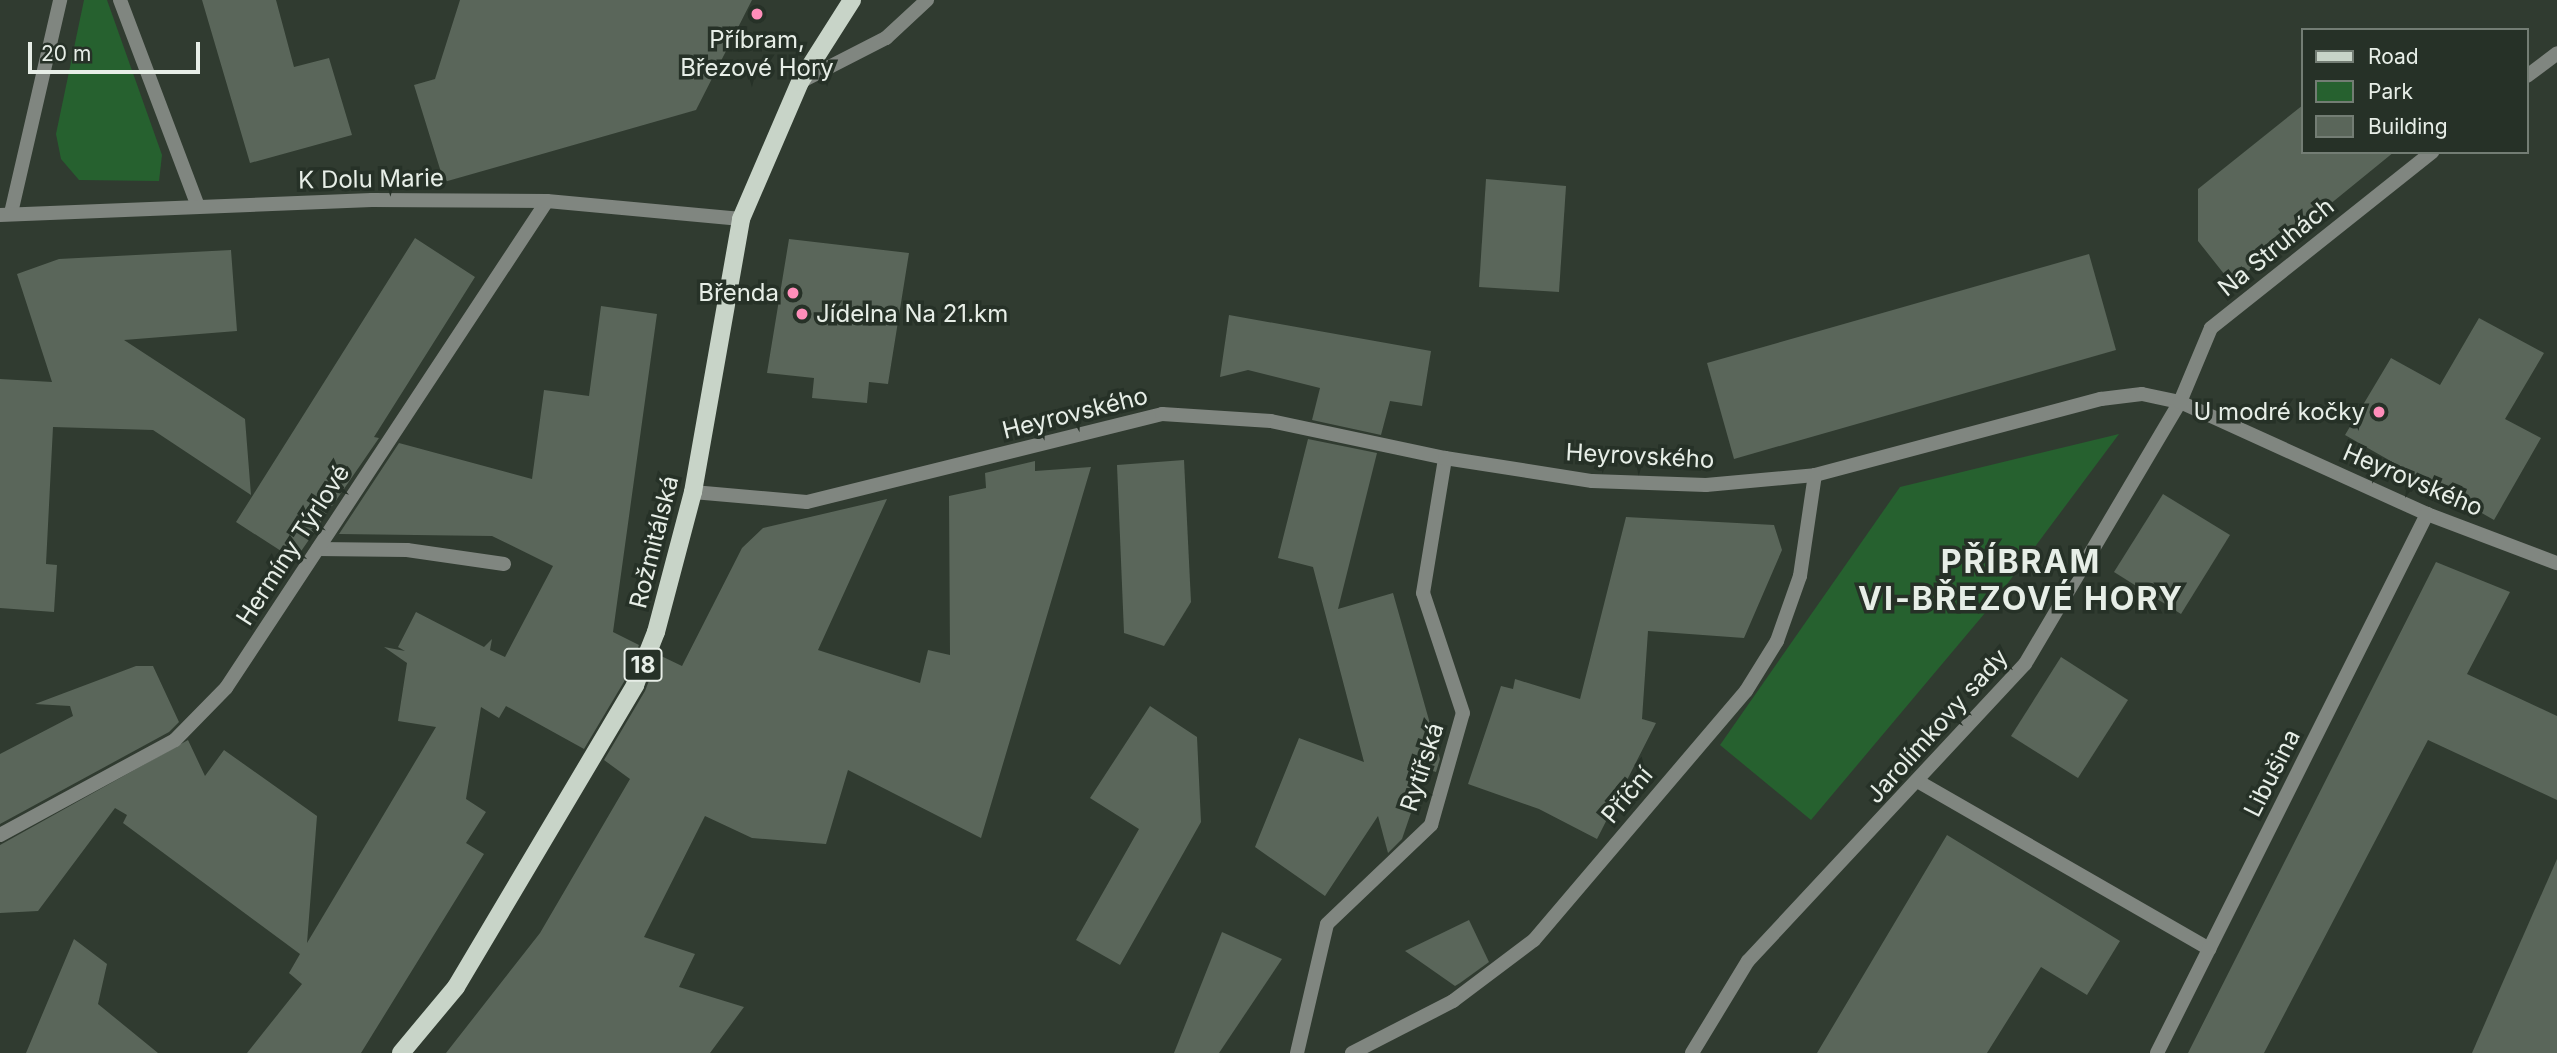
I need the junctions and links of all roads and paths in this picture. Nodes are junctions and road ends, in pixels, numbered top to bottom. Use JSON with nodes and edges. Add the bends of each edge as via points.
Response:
{"nodes":[{"id":1,"x":60,"y":0,"type":"edge"},
{"id":2,"x":120,"y":0,"type":"edge"},
{"id":3,"x":852,"y":0,"type":"edge"},
{"id":4,"x":927,"y":0,"type":"edge"},
{"id":5,"x":2557,"y":53,"type":"edge"},
{"id":6,"x":2529,"y":74,"type":"edge"},
{"id":7,"x":800,"y":82,"type":"junction"},
{"id":8,"x":2429,"y":154,"type":"edge"},
{"id":9,"x":547,"y":201,"type":"junction"},
{"id":10,"x":198,"y":206,"type":"junction"},
{"id":11,"x":6,"y":214,"type":"edge"},
{"id":12,"x":741,"y":219,"type":"junction"},
{"id":13,"x":2180,"y":402,"type":"junction"},
{"id":14,"x":1445,"y":458,"type":"junction"},
{"id":15,"x":1815,"y":475,"type":"junction"},
{"id":16,"x":693,"y":492,"type":"junction"},
{"id":17,"x":2427,"y":514,"type":"junction"},
{"id":18,"x":318,"y":549,"type":"junction"},
{"id":19,"x":2557,"y":563,"type":"edge"},
{"id":20,"x":504,"y":564,"type":"dead end"},
{"id":21,"x":1919,"y":782,"type":"junction"},
{"id":22,"x":0,"y":835,"type":"edge"},
{"id":23,"x":2209,"y":949,"type":"junction"},
{"id":24,"x":401,"y":1053,"type":"edge"},
{"id":25,"x":1297,"y":1053,"type":"edge"},
{"id":26,"x":1352,"y":1053,"type":"edge"},
{"id":27,"x":1692,"y":1053,"type":"edge"},
{"id":28,"x":2157,"y":1053,"type":"edge"}],
"edges":[{"from":1,"to":11,"type":"street"},
{"from":2,"to":10,"type":"street"},
{"from":3,"to":7,"type":"main road","name":"Rožmitálská","number":"18"},
{"from":4,"to":7,"type":"street","via":[[886,38]]},
{"from":5,"to":6,"type":"street"},
{"from":7,"to":12,"type":"main road","name":"Rožmitálská","number":"18"},
{"from":8,"to":13,"type":"street","name":"Na Struhách","via":[[2211,328]]},
{"from":9,"to":10,"type":"street","name":"K Dolu Marie","via":[[372,200]]},
{"from":9,"to":12,"type":"street","name":"K Dolu Marie"},
{"from":9,"to":18,"type":"street","name":"Hermíny Týrlové"},
{"from":10,"to":11,"type":"street","name":"K Dolu Marie"},
{"from":12,"to":16,"type":"main road","name":"Rožmitálská","number":"18"},
{"from":13,"to":15,"type":"street","name":"Heyrovského","via":[[2141,394],[2101,399]]},
{"from":13,"to":17,"type":"street","name":"Heyrovského"},
{"from":13,"to":21,"type":"street","name":"Jarolímkovy sady","via":[[2025,664]]},
{"from":14,"to":15,"type":"street","name":"Heyrovského","via":[[1592,481],[1706,485]]},
{"from":14,"to":16,"type":"street","name":"Heyrovského","via":[[1271,421],[1162,414],[807,502]]},
{"from":14,"to":25,"type":"street","name":"Rytířská","via":[[1423,593],[1463,713],[1431,825],[1326,924]]},
{"from":15,"to":26,"type":"street","name":"Příční","via":[[1800,576],[1776,641],[1746,691],[1534,940],[1453,1001]]},
{"from":16,"to":24,"type":"main road","name":"Rožmitálská","number":"18","via":[[656,632],[635,685],[456,987]]},
{"from":17,"to":19,"type":"street","name":"Heyrovského"},
{"from":17,"to":23,"type":"street","name":"Libušina"},
{"from":18,"to":20,"type":"street","via":[[407,551]]},
{"from":18,"to":22,"type":"street","name":"Hermíny Týrlové","via":[[226,688],[175,740]]},
{"from":21,"to":23,"type":"street"},
{"from":21,"to":27,"type":"street","name":"Jarolímkovy sady","via":[[1748,961]]},
{"from":23,"to":28,"type":"street","name":"Libušina"}]}
